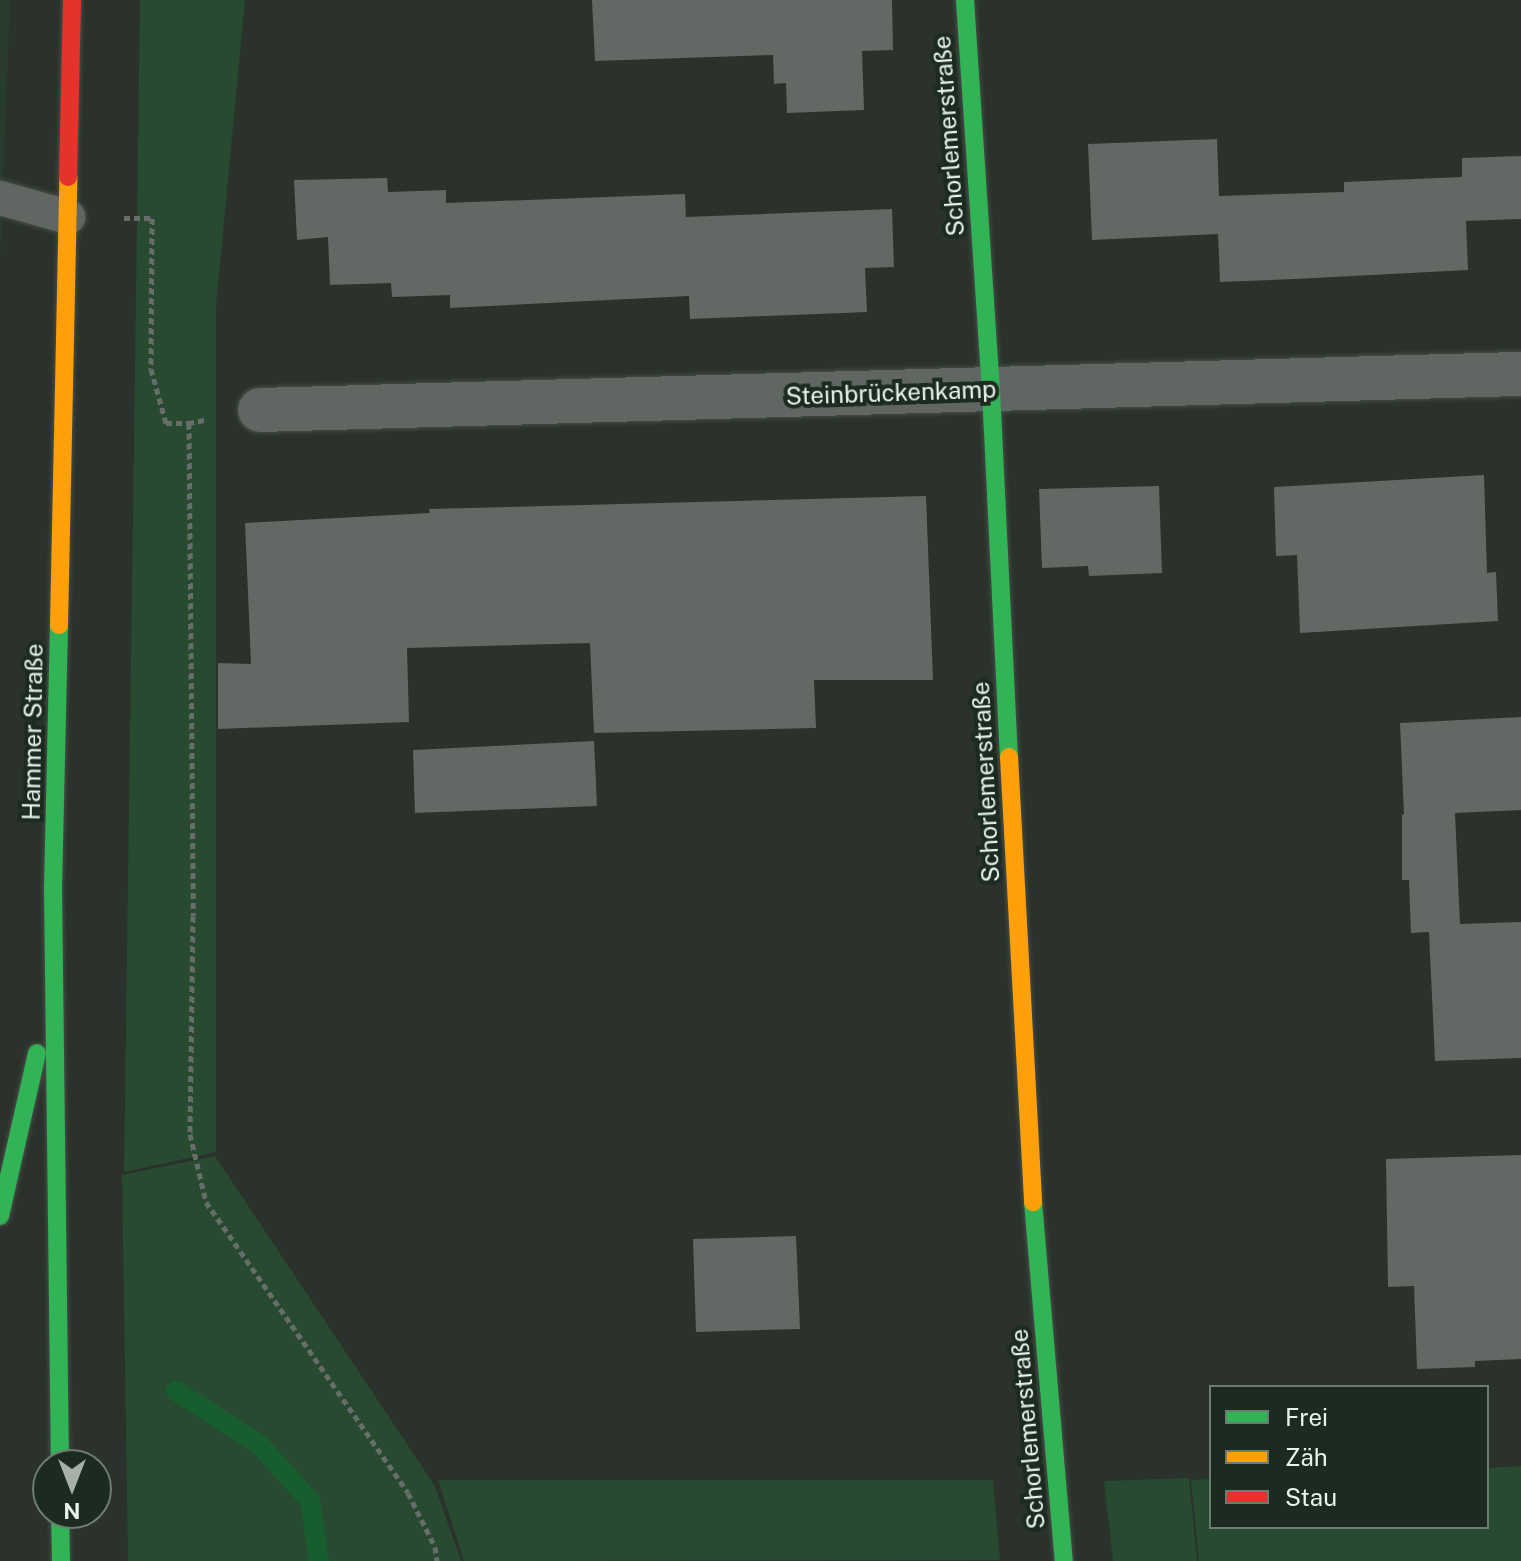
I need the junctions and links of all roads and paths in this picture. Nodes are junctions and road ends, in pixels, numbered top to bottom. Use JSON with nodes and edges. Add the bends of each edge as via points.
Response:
{"nodes":[{"id":1,"x":72,"y":0,"type":"edge"},
{"id":2,"x":965,"y":0,"type":"edge"},
{"id":3,"x":0,"y":198,"type":"edge"},
{"id":4,"x":68,"y":217,"type":"junction"},
{"id":5,"x":1521,"y":374,"type":"edge"},
{"id":6,"x":991,"y":391,"type":"junction"},
{"id":7,"x":260,"y":410,"type":"joint"},
{"id":8,"x":189,"y":423,"type":"junction"},
{"id":9,"x":53,"y":985,"type":"junction"},
{"id":10,"x":0,"y":1216,"type":"edge"},
{"id":11,"x":60,"y":1449,"type":"edge"},
{"id":12,"x":60,"y":1529,"type":"edge"},
{"id":13,"x":61,"y":1561,"type":"edge"},
{"id":14,"x":437,"y":1561,"type":"edge"},
{"id":15,"x":1064,"y":1561,"type":"edge"}],
"edges":[{"from":1,"to":4,"type":"main road","name":"Hammer Straße"},
{"from":2,"to":6,"type":"main road","name":"Schorlemerstraße"},
{"from":3,"to":4,"type":"lane"},
{"from":4,"to":8,"type":"path","via":[[152,218],[151,369],[166,423]]},
{"from":4,"to":9,"type":"main road","name":"Hammer Straße"},
{"from":5,"to":6,"type":"street","name":"Steinbrückenkamp"},
{"from":6,"to":7,"type":"street","name":"Steinbrückenkamp"},
{"from":6,"to":15,"type":"main road","name":"Schorlemerstraße","via":[[1027,1130]]},
{"from":7,"to":8,"type":"path"},
{"from":8,"to":14,"type":"path","via":[[190,1134],[206,1202],[408,1493]]},
{"from":9,"to":10,"type":"main road"},
{"from":9,"to":11,"type":"main road","name":"Hammer Straße"},
{"from":12,"to":13,"type":"main road"}]}
